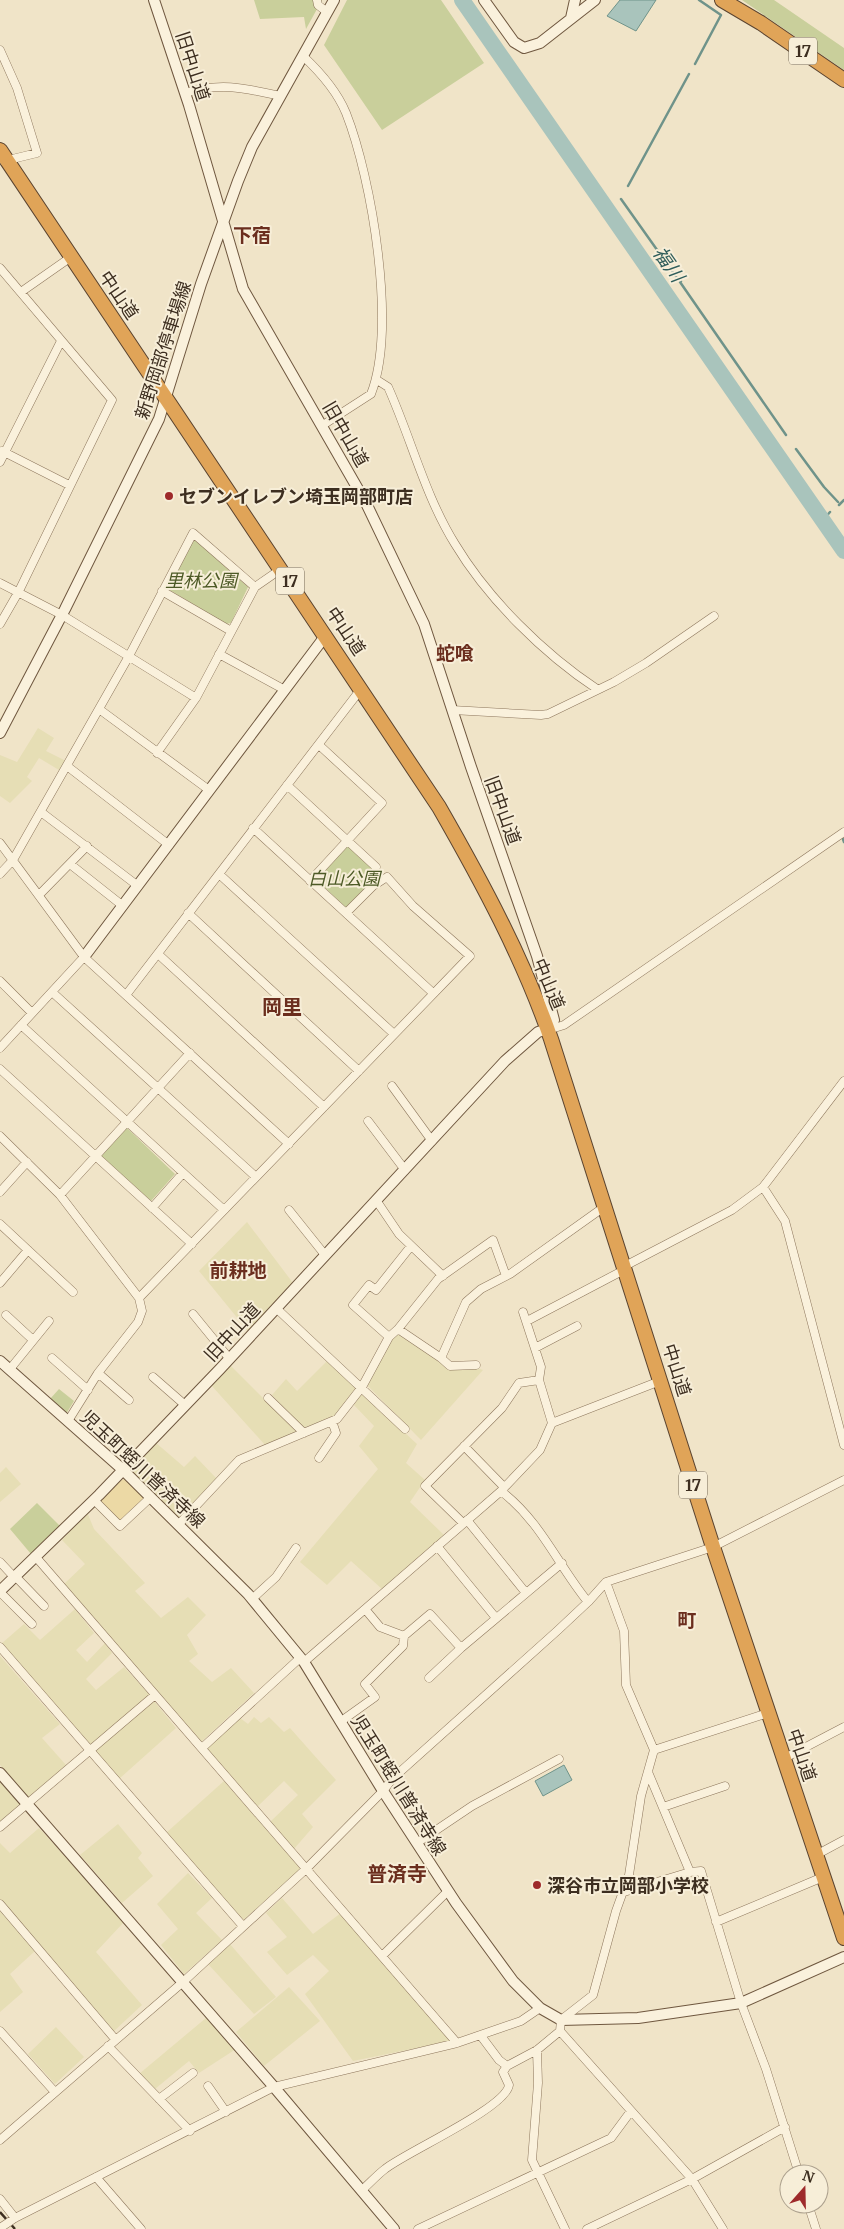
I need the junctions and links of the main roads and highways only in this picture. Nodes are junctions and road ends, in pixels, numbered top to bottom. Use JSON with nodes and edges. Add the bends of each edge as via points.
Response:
{"nodes":[{"id":1,"x":725,"y":1,"type":"edge"},
{"id":2,"x":844,"y":80,"type":"edge"},
{"id":3,"x":2,"y":157,"type":"edge"},
{"id":4,"x":844,"y":1938,"type":"edge"}],
"edges":[{"from":1,"to":2,"type":"highway","number":"17"},
{"from":3,"to":4,"type":"highway","name":"中山道","number":"17","via":[[326,635],[439,807],[480,878],[548,1030],[712,1547]]}]}
